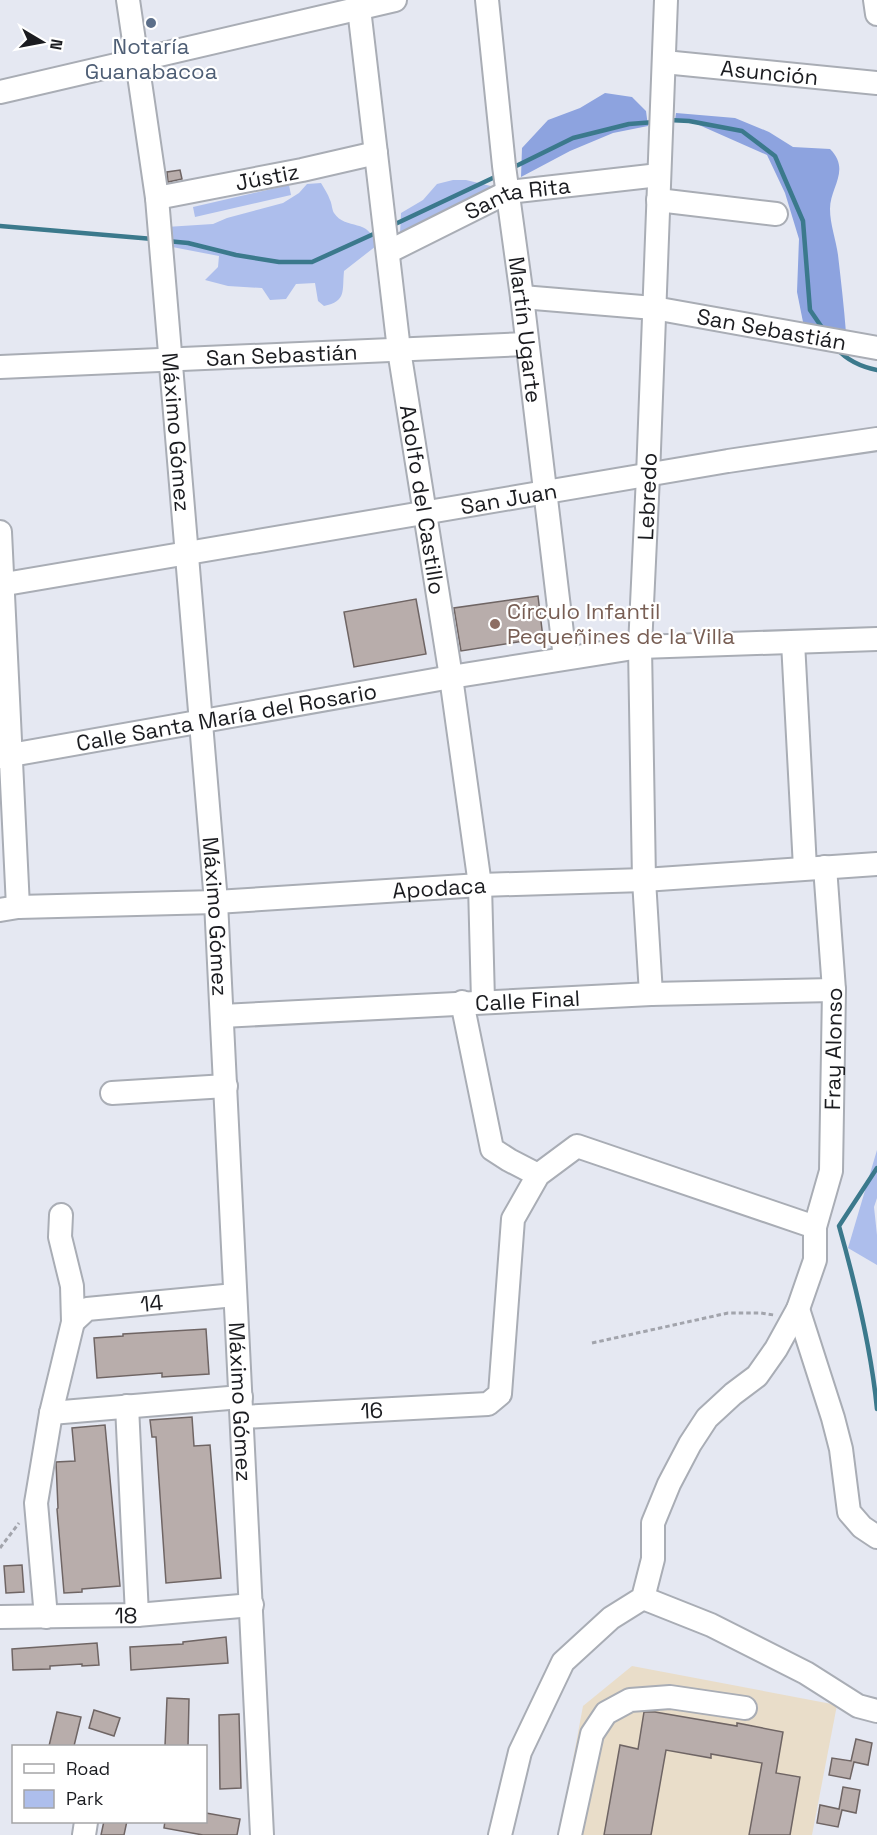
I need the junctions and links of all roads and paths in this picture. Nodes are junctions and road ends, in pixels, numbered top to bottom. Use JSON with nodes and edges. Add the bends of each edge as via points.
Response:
{"nodes":[{"id":1,"x":128,"y":0,"type":"edge"},
{"id":2,"x":395,"y":0,"type":"edge"},
{"id":3,"x":487,"y":0,"type":"edge"},
{"id":4,"x":666,"y":0,"type":"edge"},
{"id":5,"x":875,"y":0,"type":"edge"},
{"id":6,"x":359,"y":4,"type":"edge"},
{"id":7,"x":877,"y":14,"type":"edge"},
{"id":8,"x":136,"y":62,"type":"junction"},
{"id":9,"x":664,"y":62,"type":"junction"},
{"id":10,"x":877,"y":83,"type":"edge"},
{"id":11,"x":0,"y":92,"type":"edge"},
{"id":12,"x":376,"y":153,"type":"junction"},
{"id":13,"x":659,"y":175,"type":"junction"},
{"id":14,"x":506,"y":180,"type":"junction"},
{"id":15,"x":157,"y":198,"type":"junction"},
{"id":16,"x":658,"y":200,"type":"junction"},
{"id":17,"x":776,"y":214,"type":"dead end"},
{"id":18,"x":388,"y":248,"type":"junction"},
{"id":19,"x":522,"y":297,"type":"junction"},
{"id":20,"x":654,"y":308,"type":"junction"},
{"id":21,"x":527,"y":344,"type":"junction"},
{"id":22,"x":877,"y":348,"type":"edge"},
{"id":23,"x":399,"y":350,"type":"junction"},
{"id":24,"x":170,"y":360,"type":"junction"},
{"id":25,"x":0,"y":366,"type":"edge"},
{"id":26,"x":877,"y":440,"type":"edge"},
{"id":27,"x":648,"y":476,"type":"junction"},
{"id":28,"x":545,"y":493,"type":"junction"},
{"id":29,"x":424,"y":514,"type":"junction"},
{"id":30,"x":0,"y":532,"type":"edge"},
{"id":31,"x":188,"y":554,"type":"junction"},
{"id":32,"x":1,"y":585,"type":"edge"},
{"id":33,"x":877,"y":639,"type":"edge"},
{"id":34,"x":793,"y":642,"type":"junction"},
{"id":35,"x":640,"y":647,"type":"junction"},
{"id":36,"x":565,"y":658,"type":"junction"},
{"id":37,"x":451,"y":677,"type":"junction"},
{"id":38,"x":201,"y":720,"type":"junction"},
{"id":39,"x":6,"y":756,"type":"edge"},
{"id":40,"x":877,"y":864,"type":"edge"},
{"id":41,"x":815,"y":867,"type":"junction"},
{"id":42,"x":644,"y":880,"type":"junction"},
{"id":43,"x":480,"y":885,"type":"junction"},
{"id":44,"x":216,"y":902,"type":"junction"},
{"id":45,"x":9,"y":909,"type":"edge"},
{"id":46,"x":834,"y":990,"type":"junction"},
{"id":47,"x":651,"y":994,"type":"junction"},
{"id":48,"x":472,"y":1001,"type":"junction"},
{"id":49,"x":222,"y":1016,"type":"junction"},
{"id":50,"x":226,"y":1086,"type":"junction"},
{"id":51,"x":112,"y":1093,"type":"dead end"},
{"id":52,"x":538,"y":1175,"type":"junction"},
{"id":53,"x":61,"y":1215,"type":"dead end"},
{"id":54,"x":815,"y":1227,"type":"junction"},
{"id":55,"x":236,"y":1295,"type":"junction"},
{"id":56,"x":796,"y":1314,"type":"junction"},
{"id":57,"x":73,"y":1322,"type":"junction"},
{"id":58,"x":592,"y":1343,"type":"dead end"},
{"id":59,"x":127,"y":1406,"type":"junction"},
{"id":60,"x":242,"y":1407,"type":"junction"},
{"id":61,"x":51,"y":1413,"type":"junction"},
{"id":62,"x":877,"y":1537,"type":"edge"},
{"id":63,"x":643,"y":1598,"type":"junction"},
{"id":64,"x":252,"y":1605,"type":"junction"},
{"id":65,"x":137,"y":1615,"type":"junction"},
{"id":66,"x":0,"y":1617,"type":"edge"},
{"id":67,"x":46,"y":1617,"type":"junction"},
{"id":68,"x":746,"y":1708,"type":"dead end"},
{"id":69,"x":868,"y":1708,"type":"edge"},
{"id":70,"x":262,"y":1835,"type":"edge"},
{"id":71,"x":500,"y":1835,"type":"edge"},
{"id":72,"x":570,"y":1835,"type":"edge"}],
"edges":[{"from":1,"to":8,"type":"street","name":"Máximo Gómez"},
{"from":2,"to":6,"type":"street"},
{"from":3,"to":14,"type":"street","name":"Martín Ugarte"},
{"from":4,"to":9,"type":"street","name":"Lebredo"},
{"from":5,"to":7,"type":"street"},
{"from":6,"to":8,"type":"street"},
{"from":6,"to":12,"type":"street","name":"Adolfo del Castillo"},
{"from":8,"to":11,"type":"street"},
{"from":8,"to":15,"type":"street","name":"Máximo Gómez"},
{"from":9,"to":10,"type":"street","name":"Asunción"},
{"from":9,"to":13,"type":"street","name":"Lebredo"},
{"from":12,"to":15,"type":"street","name":"Jústiz"},
{"from":12,"to":18,"type":"street","name":"Adolfo del Castillo"},
{"from":13,"to":14,"type":"street","name":"Santa Rita"},
{"from":13,"to":16,"type":"street","name":"Lebredo"},
{"from":14,"to":18,"type":"street","name":"Santa Rita"},
{"from":14,"to":19,"type":"street","name":"Martín Ugarte"},
{"from":15,"to":24,"type":"street","name":"Máximo Gómez"},
{"from":16,"to":17,"type":"street"},
{"from":16,"to":20,"type":"street","name":"Lebredo"},
{"from":18,"to":23,"type":"street","name":"Adolfo del Castillo"},
{"from":19,"to":20,"type":"street","name":"San Sebastián"},
{"from":19,"to":21,"type":"street","name":"Martín Ugarte"},
{"from":20,"to":22,"type":"street","name":"San Sebastián"},
{"from":20,"to":27,"type":"street","name":"Lebredo"},
{"from":21,"to":23,"type":"street","name":"San Sebastián"},
{"from":21,"to":28,"type":"street","name":"Martín Ugarte"},
{"from":23,"to":24,"type":"street","name":"San Sebastián"},
{"from":23,"to":29,"type":"street","name":"Adolfo del Castillo"},
{"from":24,"to":25,"type":"street","name":"San Sebastián"},
{"from":24,"to":31,"type":"street","name":"Máximo Gómez"},
{"from":26,"to":27,"type":"street","name":"San Juan"},
{"from":27,"to":28,"type":"street","name":"San Juan"},
{"from":27,"to":35,"type":"street","name":"Lebredo"},
{"from":28,"to":29,"type":"street","name":"San Juan"},
{"from":28,"to":36,"type":"street","name":"Martín Ugarte"},
{"from":29,"to":31,"type":"street","name":"San Juan"},
{"from":29,"to":37,"type":"street","name":"Adolfo del Castillo"},
{"from":30,"to":32,"type":"street"},
{"from":31,"to":32,"type":"street","name":"San Juan"},
{"from":31,"to":38,"type":"street","name":"Máximo Gómez"},
{"from":32,"to":39,"type":"street"},
{"from":33,"to":34,"type":"street","name":"Calle Santa María del Rosario"},
{"from":34,"to":35,"type":"street","name":"Calle Santa María del Rosario"},
{"from":34,"to":41,"type":"street","name":"Fray Alonso"},
{"from":35,"to":36,"type":"street","name":"Calle Santa María del Rosario"},
{"from":35,"to":42,"type":"street","name":"Lebredo"},
{"from":36,"to":37,"type":"street","name":"Calle Santa María del Rosario"},
{"from":37,"to":38,"type":"street","name":"Calle Santa María del Rosario"},
{"from":37,"to":43,"type":"street","name":"Adolfo del Castillo"},
{"from":38,"to":39,"type":"street","name":"Calle Santa María del Rosario"},
{"from":38,"to":44,"type":"street","name":"Máximo Gómez"},
{"from":39,"to":45,"type":"street"},
{"from":40,"to":41,"type":"street","name":"Apodaca"},
{"from":41,"to":42,"type":"street","name":"Apodaca"},
{"from":41,"to":46,"type":"street","name":"Fray Alonso"},
{"from":42,"to":43,"type":"street","name":"Apodaca"},
{"from":42,"to":47,"type":"street","name":"Lebredo"},
{"from":43,"to":44,"type":"street","name":"Apodaca"},
{"from":43,"to":48,"type":"street","name":"Adolfo del Castillo"},
{"from":44,"to":45,"type":"street","name":"Apodaca"},
{"from":44,"to":49,"type":"street","name":"Máximo Gómez"},
{"from":46,"to":47,"type":"street","name":"Calle Final"},
{"from":46,"to":54,"type":"street","name":"Fray Alonso","via":[[831,1171]]},
{"from":47,"to":48,"type":"street","name":"Calle Final"},
{"from":48,"to":49,"type":"street","name":"Calle Final"},
{"from":48,"to":52,"type":"street","name":"Adolfo del Castillo","via":[[492,1149]]},
{"from":49,"to":50,"type":"street","name":"Máximo Gómez"},
{"from":50,"to":51,"type":"street"},
{"from":50,"to":55,"type":"street","name":"Máximo Gómez"},
{"from":52,"to":54,"type":"street","via":[[577,1146]]},
{"from":52,"to":60,"type":"street","name":"16","via":[[513,1220],[500,1394],[488,1404]]},
{"from":53,"to":57,"type":"street","via":[[60,1237],[72,1286]]},
{"from":54,"to":56,"type":"street","name":"Fray Alonso","via":[[815,1260]]},
{"from":55,"to":57,"type":"street","name":"14","via":[[87,1309]]},
{"from":55,"to":60,"type":"street","name":"Máximo Gómez"},
{"from":56,"to":58,"type":"path","via":[[729,1313]]},
{"from":56,"to":62,"type":"street","via":[[834,1418],[849,1512]]},
{"from":56,"to":63,"type":"street","name":"Fray Alonso","via":[[757,1376],[707,1418],[690,1444],[653,1523],[653,1558]]},
{"from":57,"to":61,"type":"street"},
{"from":59,"to":60,"type":"street","name":"16"},
{"from":59,"to":61,"type":"street","name":"16"},
{"from":59,"to":65,"type":"street"},
{"from":60,"to":64,"type":"street","name":"Máximo Gómez"},
{"from":61,"to":67,"type":"street","via":[[36,1503]]},
{"from":63,"to":69,"type":"street","via":[[711,1625]]},
{"from":63,"to":71,"type":"street","via":[[611,1618],[563,1662],[520,1752]]},
{"from":64,"to":65,"type":"street","name":"18"},
{"from":64,"to":70,"type":"street","name":"Máximo Gómez"},
{"from":65,"to":67,"type":"street","name":"18"},
{"from":66,"to":67,"type":"street","name":"18"},
{"from":68,"to":72,"type":"street","via":[[670,1697],[630,1700],[606,1713],[592,1734]]}]}
